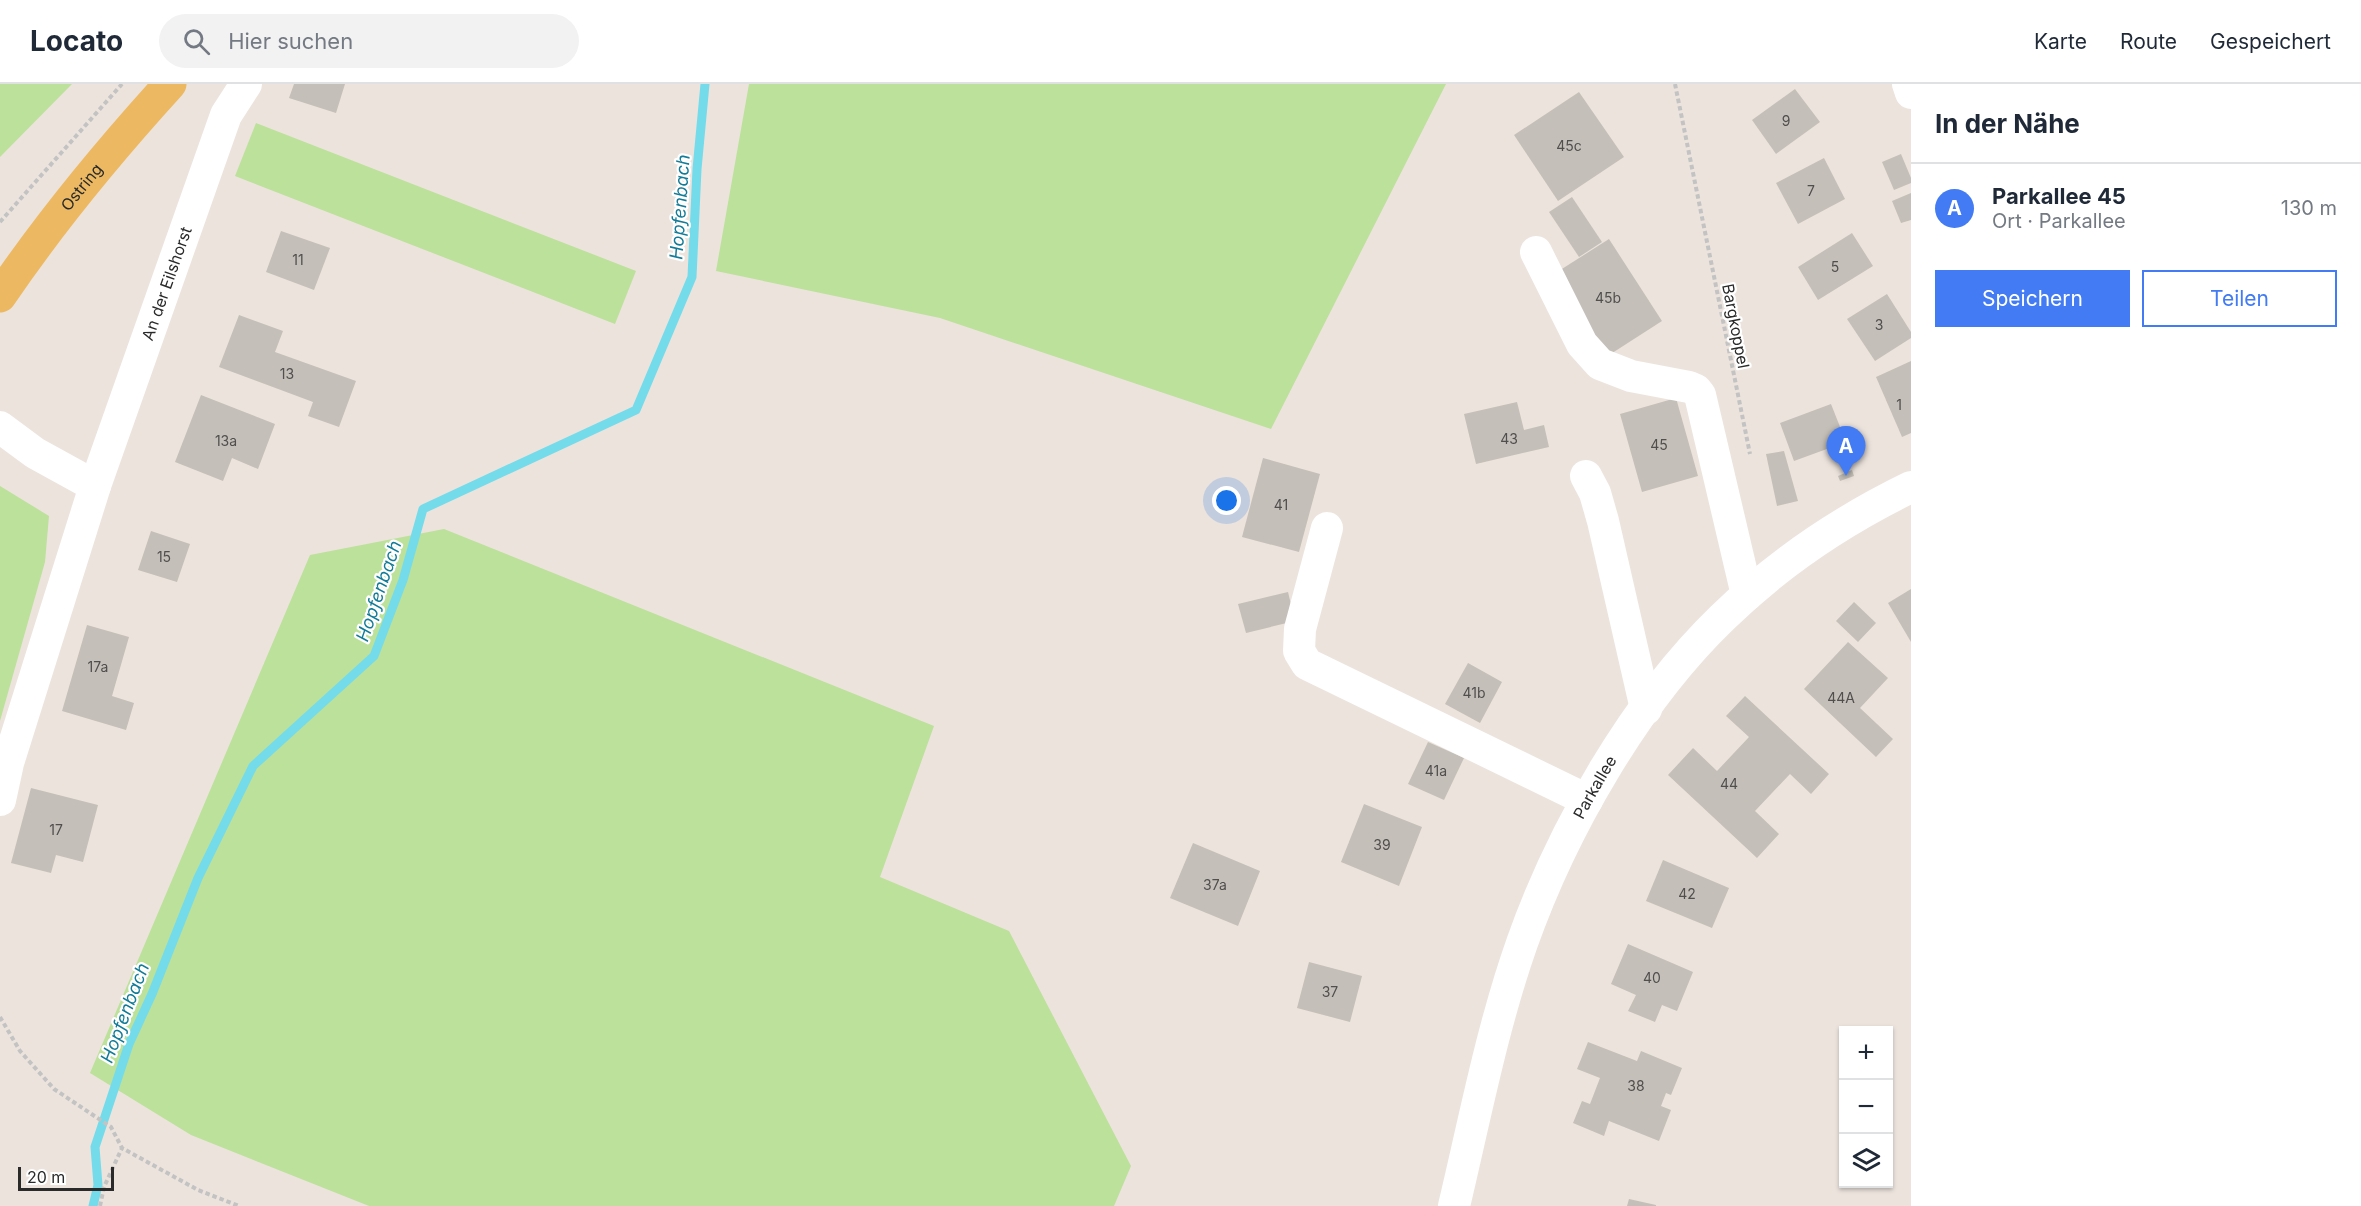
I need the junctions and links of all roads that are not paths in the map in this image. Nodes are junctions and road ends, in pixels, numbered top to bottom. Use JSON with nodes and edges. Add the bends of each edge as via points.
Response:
{"nodes":[{"id":1,"x":170,"y":84,"type":"edge"},
{"id":2,"x":246,"y":84,"type":"edge"},
{"id":3,"x":1908,"y":84,"type":"edge"},
{"id":4,"x":1911,"y":93,"type":"edge"},
{"id":5,"x":1536,"y":252,"type":"dead end"},
{"id":6,"x":0,"y":296,"type":"edge"},
{"id":7,"x":0,"y":427,"type":"edge"},
{"id":8,"x":1586,"y":476,"type":"dead end"},
{"id":9,"x":95,"y":486,"type":"junction"},
{"id":10,"x":1911,"y":487,"type":"edge"},
{"id":11,"x":1327,"y":528,"type":"dead end"},
{"id":12,"x":1747,"y":595,"type":"junction"},
{"id":13,"x":1646,"y":709,"type":"junction"},
{"id":14,"x":0,"y":800,"type":"edge"},
{"id":15,"x":1587,"y":800,"type":"junction"},
{"id":16,"x":1454,"y":1206,"type":"edge"}],
"edges":[{"from":1,"to":6,"type":"main road","name":"Ostring","via":[[59,215]]},
{"from":2,"to":9,"type":"street","name":"An der Eilshorst","via":[[226,115]]},
{"from":3,"to":4,"type":"street"},
{"from":5,"to":12,"type":"street","via":[[1582,345],[1600,364],[1631,376],[1689,387],[1700,395]]},
{"from":7,"to":9,"type":"street","via":[[35,453]]},
{"from":8,"to":13,"type":"street","via":[[1603,521]]},
{"from":9,"to":14,"type":"street","name":"An der Eilshorst","via":[[8,763]]},
{"from":10,"to":12,"type":"street","name":"Parkallee","via":[[1824,537]]},
{"from":11,"to":15,"type":"street","via":[[1300,628],[1299,651],[1307,664]]},
{"from":12,"to":13,"type":"street","name":"Parkallee","via":[[1691,651]]},
{"from":13,"to":15,"type":"street","name":"Parkallee"},
{"from":15,"to":16,"type":"street","name":"Parkallee","via":[[1549,877],[1519,954]]}]}
